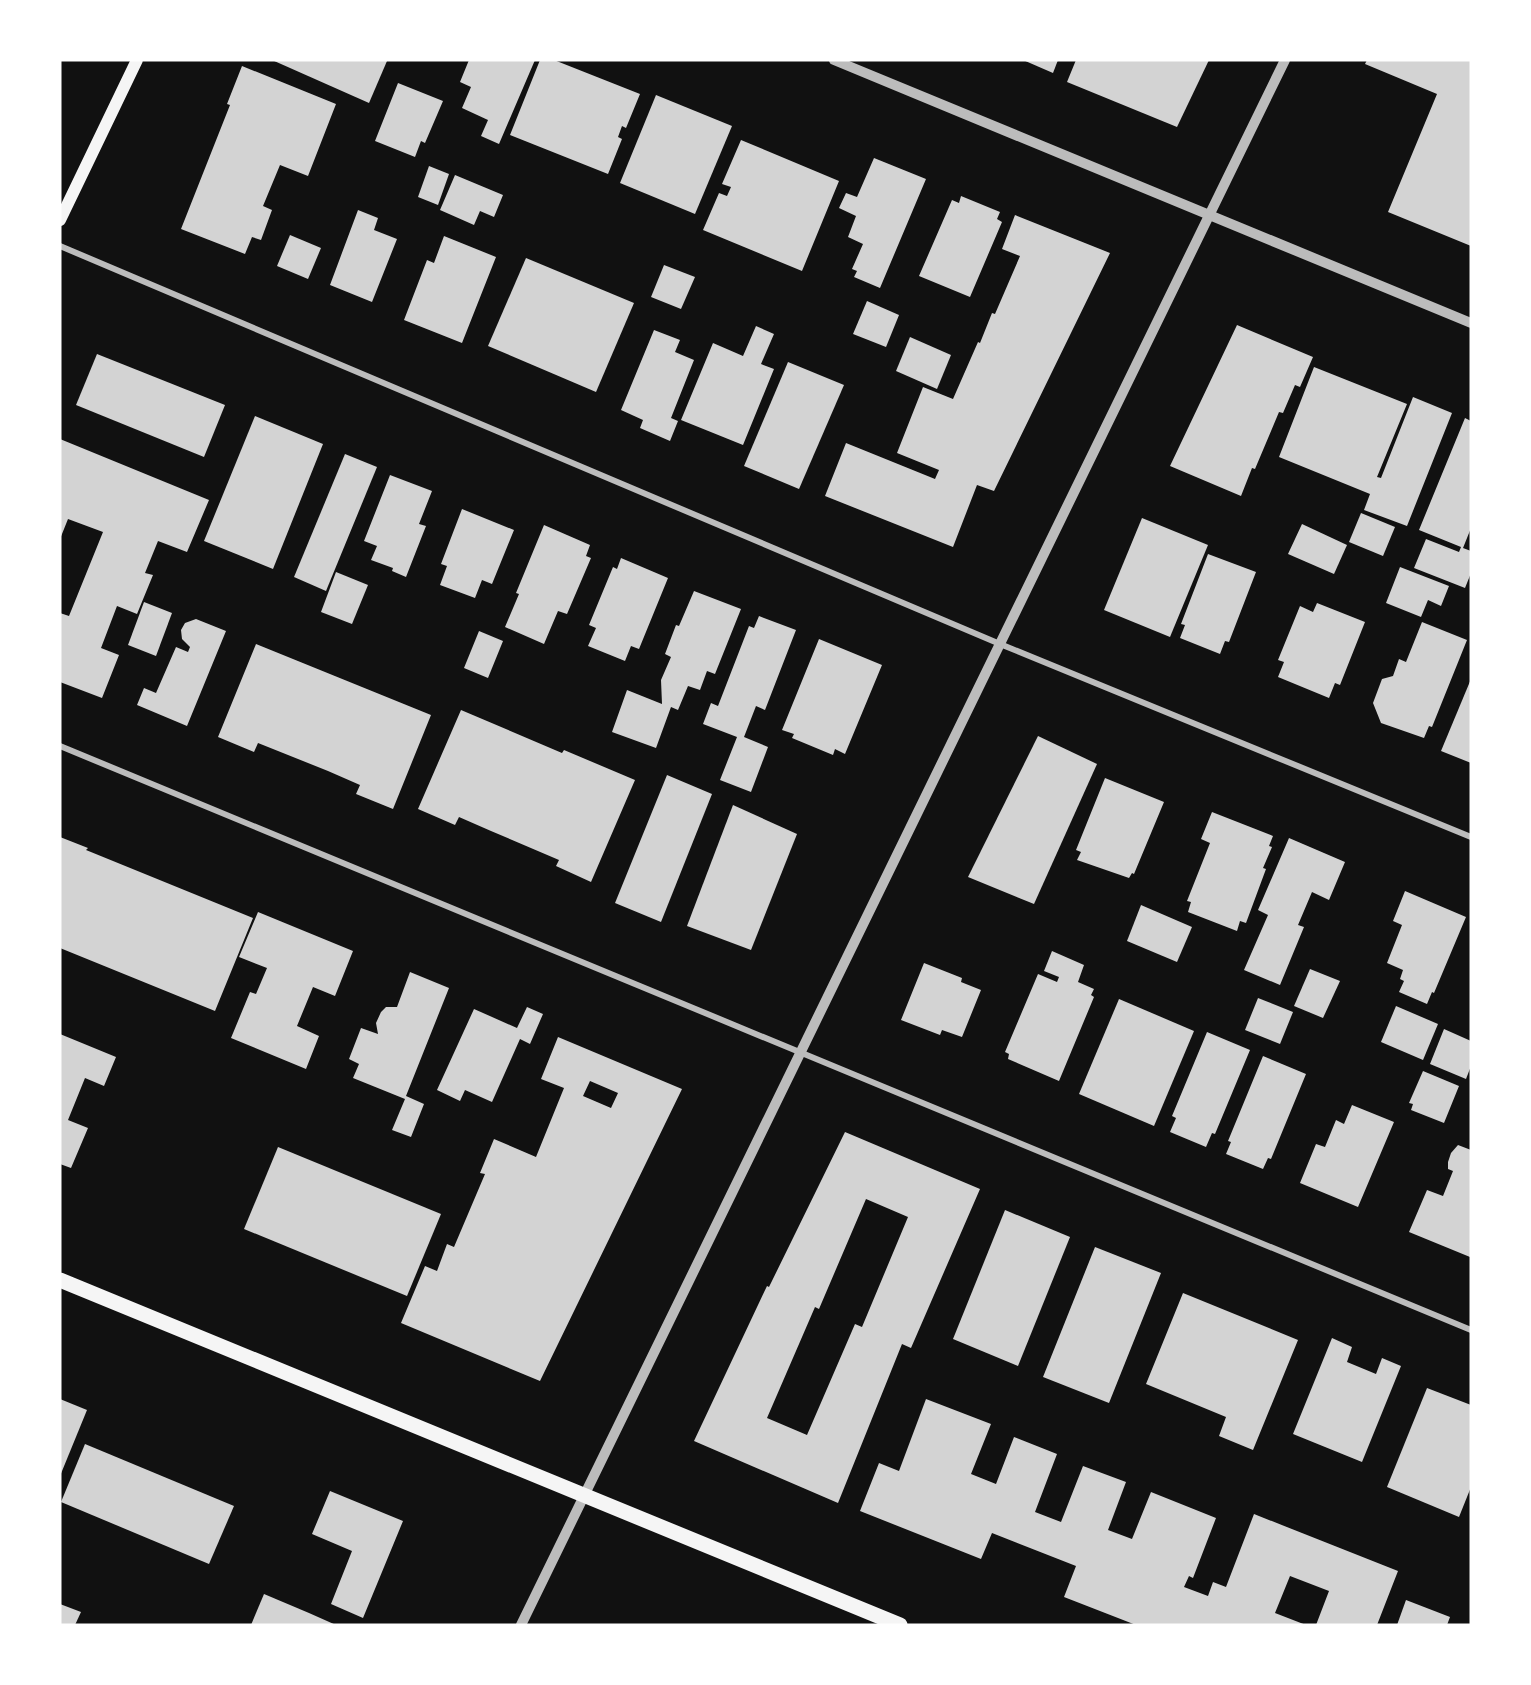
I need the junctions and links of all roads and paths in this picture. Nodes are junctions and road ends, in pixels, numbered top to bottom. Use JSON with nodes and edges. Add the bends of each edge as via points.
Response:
{"nodes":[{"id":1,"x":137,"y":60,"type":"edge"},
{"id":2,"x":834,"y":60,"type":"edge"},
{"id":3,"x":1285,"y":60,"type":"edge"},
{"id":4,"x":1209,"y":216,"type":"junction"},
{"id":5,"x":60,"y":220,"type":"edge"},
{"id":6,"x":60,"y":246,"type":"edge"},
{"id":7,"x":1471,"y":324,"type":"edge"},
{"id":8,"x":1000,"y":644,"type":"junction"},
{"id":9,"x":60,"y":746,"type":"edge"},
{"id":10,"x":1471,"y":837,"type":"edge"},
{"id":11,"x":801,"y":1054,"type":"junction"},
{"id":12,"x":60,"y":1280,"type":"edge"},
{"id":13,"x":1471,"y":1330,"type":"edge"},
{"id":14,"x":586,"y":1496,"type":"junction"},
{"id":15,"x":521,"y":1625,"type":"edge"},
{"id":16,"x":900,"y":1625,"type":"edge"}],
"edges":[{"from":1,"to":5,"type":"main road"},
{"from":2,"to":4,"type":"street"},
{"from":3,"to":4,"type":"street"},
{"from":4,"to":7,"type":"street"},
{"from":4,"to":8,"type":"street"},
{"from":6,"to":8,"type":"street"},
{"from":8,"to":10,"type":"street"},
{"from":8,"to":11,"type":"street"},
{"from":9,"to":11,"type":"street"},
{"from":11,"to":13,"type":"street"},
{"from":11,"to":14,"type":"street"},
{"from":12,"to":14,"type":"main road"},
{"from":14,"to":15,"type":"street"},
{"from":14,"to":16,"type":"main road"}]}
